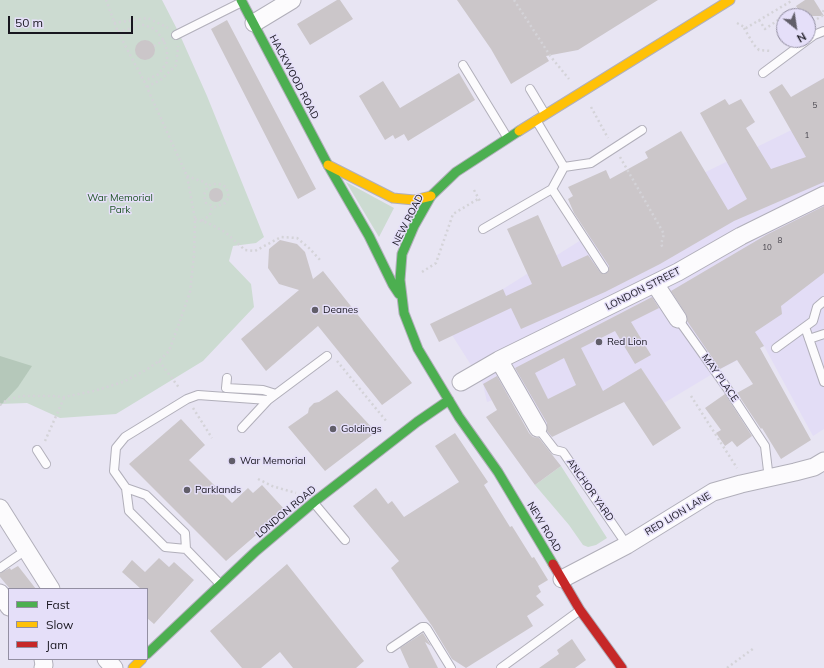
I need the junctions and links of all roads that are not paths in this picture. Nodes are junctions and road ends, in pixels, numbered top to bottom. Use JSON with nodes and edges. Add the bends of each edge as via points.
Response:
{"nodes":[{"id":1,"x":292,"y":0,"type":"edge"},
{"id":2,"x":730,"y":0,"type":"edge"},
{"id":3,"x":242,"y":1,"type":"edge"},
{"id":4,"x":254,"y":23,"type":"junction"},
{"id":5,"x":824,"y":31,"type":"edge"},
{"id":6,"x":176,"y":35,"type":"road end"},
{"id":7,"x":464,"y":65,"type":"dead end"},
{"id":8,"x":763,"y":73,"type":"dead end"},
{"id":9,"x":530,"y":89,"type":"dead end"},
{"id":10,"x":545,"y":114,"type":"junction"},
{"id":11,"x":536,"y":120,"type":"junction"},
{"id":12,"x":642,"y":130,"type":"dead end"},
{"id":13,"x":508,"y":138,"type":"junction"},
{"id":14,"x":328,"y":165,"type":"junction"},
{"id":15,"x":564,"y":167,"type":"junction"},
{"id":16,"x":552,"y":189,"type":"junction"},
{"id":17,"x":824,"y":195,"type":"edge"},
{"id":18,"x":431,"y":196,"type":"junction"},
{"id":19,"x":483,"y":229,"type":"dead end"},
{"id":20,"x":604,"y":270,"type":"dead end"},
{"id":21,"x":655,"y":284,"type":"junction"},
{"id":22,"x":402,"y":298,"type":"junction"},
{"id":23,"x":824,"y":301,"type":"edge"},
{"id":24,"x":678,"y":319,"type":"joint"},
{"id":25,"x":805,"y":327,"type":"junction"},
{"id":26,"x":824,"y":334,"type":"edge"},
{"id":27,"x":809,"y":340,"type":"junction"},
{"id":28,"x":776,"y":348,"type":"dead end"},
{"id":29,"x":327,"y":356,"type":"road end"},
{"id":30,"x":499,"y":360,"type":"junction"},
{"id":31,"x":227,"y":378,"type":"dead end"},
{"id":32,"x":462,"y":382,"type":"dead end"},
{"id":33,"x":824,"y":382,"type":"edge"},
{"id":34,"x":276,"y":394,"type":"junction"},
{"id":35,"x":268,"y":400,"type":"junction"},
{"id":36,"x":449,"y":400,"type":"junction"},
{"id":37,"x":242,"y":428,"type":"dead end"},
{"id":38,"x":538,"y":428,"type":"joint"},
{"id":39,"x":40,"y":448,"type":"road end"},
{"id":40,"x":824,"y":461,"type":"edge"},
{"id":41,"x":46,"y":464,"type":"dead end"},
{"id":42,"x":769,"y":479,"type":"junction"},
{"id":43,"x":126,"y":488,"type":"junction"},
{"id":44,"x":314,"y":502,"type":"junction"},
{"id":45,"x":0,"y":508,"type":"edge"},
{"id":46,"x":345,"y":540,"type":"dead end"},
{"id":47,"x":627,"y":545,"type":"junction"},
{"id":48,"x":186,"y":548,"type":"junction"},
{"id":49,"x":26,"y":550,"type":"junction"},
{"id":50,"x":0,"y":568,"type":"edge"},
{"id":51,"x":562,"y":579,"type":"junction"},
{"id":52,"x":50,"y":581,"type":"edge"},
{"id":53,"x":220,"y":584,"type":"junction"},
{"id":54,"x":0,"y":593,"type":"edge"},
{"id":55,"x":8,"y":605,"type":"edge"},
{"id":56,"x":580,"y":610,"type":"junction"},
{"id":57,"x":391,"y":648,"type":"dead end"},
{"id":58,"x":148,"y":653,"type":"edge"},
{"id":59,"x":107,"y":660,"type":"edge"},
{"id":60,"x":114,"y":668,"type":"edge"},
{"id":61,"x":451,"y":668,"type":"edge"},
{"id":62,"x":501,"y":668,"type":"edge"},
{"id":63,"x":622,"y":668,"type":"edge"}],
"edges":[{"from":1,"to":4,"type":"street"},
{"from":2,"to":10,"type":"street","name":"NEW ROAD"},
{"from":3,"to":4,"type":"street","name":"HACKWOOD ROAD"},
{"from":3,"to":6,"type":"lane"},
{"from":4,"to":14,"type":"street","name":"HACKWOOD ROAD"},
{"from":5,"to":8,"type":"lane"},
{"from":7,"to":13,"type":"lane"},
{"from":9,"to":10,"type":"lane"},
{"from":10,"to":11,"type":"street","name":"NEW ROAD"},
{"from":11,"to":13,"type":"street","name":"NEW ROAD"},
{"from":11,"to":15,"type":"lane"},
{"from":12,"to":15,"type":"lane","via":[[591,163]]},
{"from":13,"to":18,"type":"street","name":"NEW ROAD","via":[[456,172]]},
{"from":14,"to":18,"type":"street","via":[[393,198],[414,200]]},
{"from":14,"to":22,"type":"street","name":"HACKWOOD ROAD"},
{"from":15,"to":16,"type":"lane"},
{"from":16,"to":19,"type":"lane"},
{"from":16,"to":20,"type":"lane"},
{"from":17,"to":21,"type":"street","name":"LONDON STREET","via":[[741,236]]},
{"from":18,"to":22,"type":"street","name":"NEW ROAD","via":[[402,254]]},
{"from":21,"to":24,"type":"street","name":"MAY PLACE"},
{"from":21,"to":30,"type":"street","name":"LONDON STREET"},
{"from":22,"to":36,"type":"street","name":"NEW ROAD","via":[[404,313],[418,349]]},
{"from":23,"to":25,"type":"lane","via":[[817,307],[813,321]]},
{"from":24,"to":42,"type":"lane","name":"MAY PLACE","via":[[765,446]]},
{"from":25,"to":27,"type":"lane"},
{"from":25,"to":28,"type":"lane"},
{"from":26,"to":27,"type":"lane"},
{"from":27,"to":33,"type":"lane"},
{"from":29,"to":34,"type":"lane"},
{"from":30,"to":32,"type":"street","name":"LONDON STREET"},
{"from":30,"to":38,"type":"street","name":"ANCHOR YARD"},
{"from":31,"to":34,"type":"lane","via":[[226,388],[263,390]]},
{"from":34,"to":35,"type":"lane"},
{"from":35,"to":37,"type":"lane"},
{"from":35,"to":43,"type":"lane","via":[[198,395],[187,399],[125,437],[116,448],[114,471]]},
{"from":36,"to":44,"type":"street","name":"LONDON ROAD"},
{"from":36,"to":51,"type":"street","name":"NEW ROAD","via":[[498,472]]},
{"from":38,"to":47,"type":"lane","name":"ANCHOR YARD","via":[[555,450],[563,452]]},
{"from":39,"to":41,"type":"lane"},
{"from":40,"to":42,"type":"street","name":"RED LION LANE","via":[[814,467]]},
{"from":42,"to":47,"type":"street","name":"RED LION LANE","via":[[713,492]]},
{"from":43,"to":48,"type":"lane","via":[[146,495],[185,533]]},
{"from":43,"to":48,"type":"lane","via":[[129,511],[165,547]]},
{"from":44,"to":46,"type":"lane"},
{"from":44,"to":53,"type":"street","name":"LONDON ROAD"},
{"from":45,"to":49,"type":"street"},
{"from":47,"to":51,"type":"street","name":"RED LION LANE"},
{"from":48,"to":53,"type":"lane"},
{"from":49,"to":50,"type":"lane"},
{"from":49,"to":52,"type":"street"},
{"from":51,"to":56,"type":"street","name":"NEW ROAD"},
{"from":53,"to":58,"type":"street","name":"LONDON ROAD"},
{"from":54,"to":55,"type":"street"},
{"from":56,"to":62,"type":"lane"},
{"from":56,"to":63,"type":"street","name":"NEW ROAD"},
{"from":57,"to":61,"type":"lane","via":[[425,627]]},
{"from":59,"to":60,"type":"street"}]}
